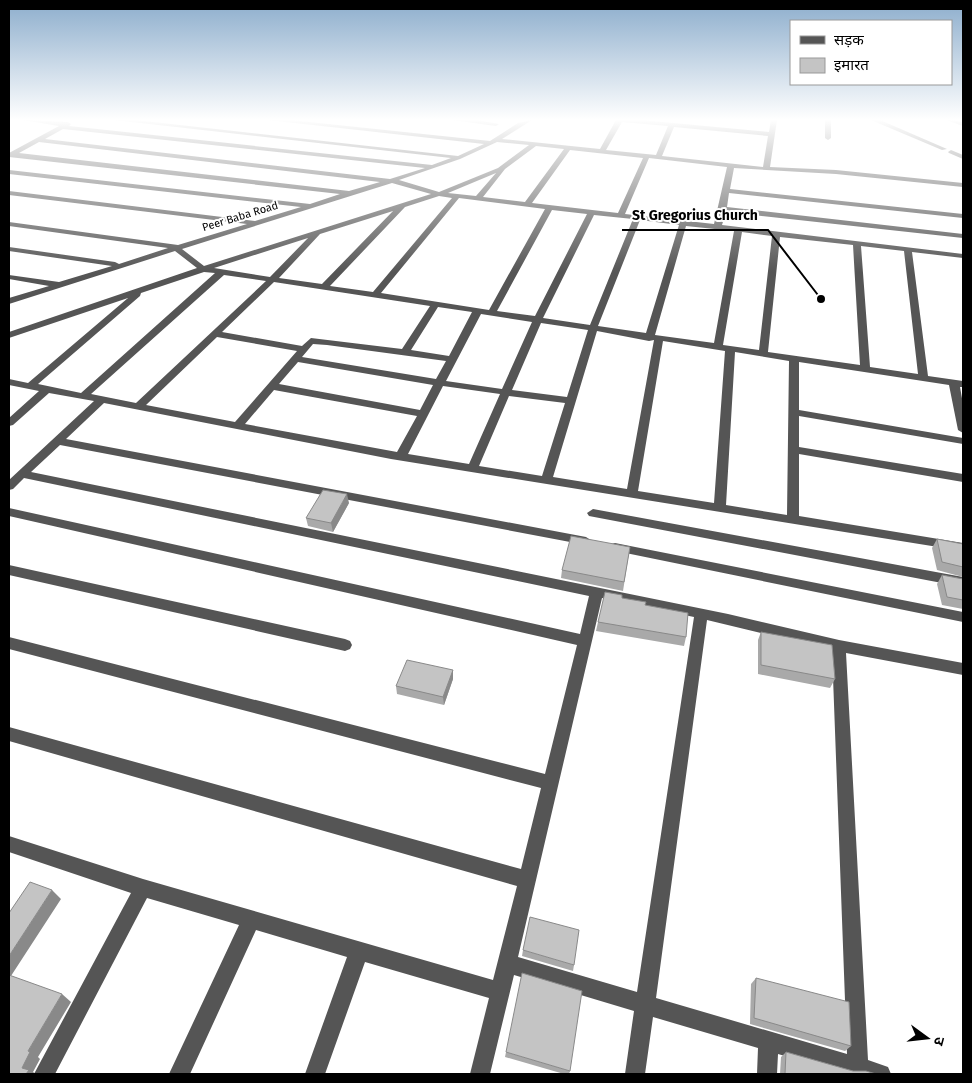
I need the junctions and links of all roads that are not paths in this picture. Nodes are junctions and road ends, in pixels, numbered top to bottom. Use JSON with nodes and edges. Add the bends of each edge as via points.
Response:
{"nodes":[{"id":1,"x":146,"y":171,"type":"edge"},
{"id":2,"x":302,"y":171,"type":"edge"},
{"id":3,"x":424,"y":171,"type":"edge"},
{"id":4,"x":496,"y":171,"type":"edge"},
{"id":5,"x":501,"y":171,"type":"edge"},
{"id":6,"x":552,"y":171,"type":"edge"},
{"id":7,"x":640,"y":171,"type":"edge"},
{"id":8,"x":729,"y":171,"type":"edge"},
{"id":9,"x":802,"y":171,"type":"edge"},
{"id":10,"x":9,"y":172,"type":"edge"},
{"id":11,"x":393,"y":181,"type":"junction"},
{"id":12,"x":963,"y":185,"type":"edge"},
{"id":13,"x":726,"y":192,"type":"junction"},
{"id":14,"x":9,"y":193,"type":"edge"},
{"id":15,"x":351,"y":194,"type":"junction"},
{"id":16,"x":439,"y":194,"type":"junction"},
{"id":17,"x":457,"y":196,"type":"junction"},
{"id":18,"x":477,"y":199,"type":"junction"},
{"id":19,"x":403,"y":205,"type":"junction"},
{"id":20,"x":528,"y":205,"type":"junction"},
{"id":21,"x":312,"y":206,"type":"junction"},
{"id":22,"x":549,"y":208,"type":"junction"},
{"id":23,"x":723,"y":209,"type":"junction"},
{"id":24,"x":591,"y":213,"type":"junction"},
{"id":25,"x":620,"y":216,"type":"junction"},
{"id":26,"x":963,"y":216,"type":"edge"},
{"id":27,"x":637,"y":218,"type":"junction"},
{"id":28,"x":257,"y":223,"type":"junction"},
{"id":29,"x":9,"y":224,"type":"edge"},
{"id":30,"x":683,"y":224,"type":"junction"},
{"id":31,"x":717,"y":228,"type":"junction"},
{"id":32,"x":738,"y":230,"type":"junction"},
{"id":33,"x":319,"y":231,"type":"junction"},
{"id":34,"x":776,"y":235,"type":"junction"},
{"id":35,"x":963,"y":236,"type":"edge"},
{"id":36,"x":857,"y":244,"type":"junction"},
{"id":37,"x":175,"y":247,"type":"junction"},
{"id":38,"x":9,"y":249,"type":"edge"},
{"id":39,"x":908,"y":250,"type":"junction"},
{"id":40,"x":963,"y":259,"type":"edge"},
{"id":41,"x":120,"y":265,"type":"junction"},
{"id":42,"x":203,"y":269,"type":"junction"},
{"id":43,"x":222,"y":272,"type":"junction"},
{"id":44,"x":9,"y":277,"type":"edge"},
{"id":45,"x":272,"y":280,"type":"junction"},
{"id":46,"x":60,"y":284,"type":"junction"},
{"id":47,"x":324,"y":287,"type":"junction"},
{"id":48,"x":143,"y":289,"type":"junction"},
{"id":49,"x":375,"y":295,"type":"junction"},
{"id":50,"x":9,"y":301,"type":"edge"},
{"id":51,"x":436,"y":304,"type":"junction"},
{"id":52,"x":478,"y":310,"type":"junction"},
{"id":53,"x":492,"y":312,"type":"junction"},
{"id":54,"x":538,"y":319,"type":"junction"},
{"id":55,"x":593,"y":328,"type":"junction"},
{"id":56,"x":215,"y":334,"type":"junction"},
{"id":57,"x":9,"y":336,"type":"edge"},
{"id":58,"x":654,"y":338,"type":"junction"},
{"id":59,"x":303,"y":348,"type":"junction"},
{"id":60,"x":718,"y":348,"type":"junction"},
{"id":61,"x":730,"y":350,"type":"junction"},
{"id":62,"x":405,"y":352,"type":"junction"},
{"id":63,"x":763,"y":354,"type":"junction"},
{"id":64,"x":294,"y":359,"type":"junction"},
{"id":65,"x":453,"y":359,"type":"junction"},
{"id":66,"x":794,"y":359,"type":"junction"},
{"id":67,"x":865,"y":369,"type":"junction"},
{"id":68,"x":923,"y":378,"type":"junction"},
{"id":69,"x":9,"y":382,"type":"edge"},
{"id":70,"x":440,"y":383,"type":"junction"},
{"id":71,"x":958,"y":383,"type":"edge"},
{"id":72,"x":30,"y":386,"type":"junction"},
{"id":73,"x":271,"y":386,"type":"junction"},
{"id":74,"x":48,"y":389,"type":"junction"},
{"id":75,"x":506,"y":393,"type":"junction"},
{"id":76,"x":83,"y":396,"type":"junction"},
{"id":77,"x":102,"y":399,"type":"junction"},
{"id":78,"x":571,"y":401,"type":"junction"},
{"id":79,"x":139,"y":406,"type":"junction"},
{"id":80,"x":794,"y":412,"type":"junction"},
{"id":81,"x":424,"y":414,"type":"junction"},
{"id":82,"x":9,"y":423,"type":"edge"},
{"id":83,"x":238,"y":425,"type":"junction"},
{"id":84,"x":963,"y":430,"type":"edge"},
{"id":85,"x":58,"y":441,"type":"junction"},
{"id":86,"x":963,"y":441,"type":"edge"},
{"id":87,"x":793,"y":450,"type":"junction"},
{"id":88,"x":401,"y":456,"type":"junction"},
{"id":89,"x":472,"y":468,"type":"junction"},
{"id":90,"x":22,"y":474,"type":"junction"},
{"id":91,"x":963,"y":478,"type":"edge"},
{"id":92,"x":548,"y":479,"type":"junction"},
{"id":93,"x":9,"y":486,"type":"edge"},
{"id":94,"x":632,"y":493,"type":"junction"},
{"id":95,"x":720,"y":507,"type":"junction"},
{"id":96,"x":9,"y":512,"type":"edge"},
{"id":97,"x":593,"y":513,"type":"dead end"},
{"id":98,"x":793,"y":518,"type":"junction"},
{"id":99,"x":963,"y":547,"type":"edge"},
{"id":100,"x":9,"y":570,"type":"edge"},
{"id":101,"x":963,"y":582,"type":"edge"},
{"id":102,"x":597,"y":592,"type":"junction"},
{"id":103,"x":701,"y":614,"type":"junction"},
{"id":104,"x":963,"y":617,"type":"edge"},
{"id":105,"x":585,"y":641,"type":"junction"},
{"id":106,"x":9,"y":643,"type":"edge"},
{"id":107,"x":346,"y":645,"type":"dead end"},
{"id":108,"x":839,"y":646,"type":"junction"},
{"id":109,"x":963,"y":669,"type":"edge"},
{"id":110,"x":9,"y":734,"type":"edge"},
{"id":111,"x":551,"y":783,"type":"junction"},
{"id":112,"x":9,"y":844,"type":"edge"},
{"id":113,"x":527,"y":880,"type":"junction"},
{"id":114,"x":143,"y":888,"type":"junction"},
{"id":115,"x":251,"y":920,"type":"junction"},
{"id":116,"x":359,"y":951,"type":"junction"},
{"id":117,"x":508,"y":964,"type":"junction"},
{"id":118,"x":500,"y":992,"type":"junction"},
{"id":119,"x":644,"y":1005,"type":"junction"},
{"id":120,"x":768,"y":1041,"type":"junction"},
{"id":121,"x":858,"y":1067,"type":"junction"},
{"id":122,"x":44,"y":1074,"type":"edge"},
{"id":123,"x":179,"y":1074,"type":"edge"},
{"id":124,"x":315,"y":1074,"type":"edge"},
{"id":125,"x":480,"y":1074,"type":"edge"},
{"id":126,"x":635,"y":1074,"type":"edge"},
{"id":127,"x":767,"y":1074,"type":"edge"},
{"id":128,"x":881,"y":1074,"type":"edge"}],
"edges":[{"from":1,"to":15,"type":"street"},
{"from":2,"to":11,"type":"street"},
{"from":3,"to":11,"type":"street","name":"Peer Baba Road"},
{"from":4,"to":16,"type":"street"},
{"from":5,"to":18,"type":"street"},
{"from":6,"to":20,"type":"street"},
{"from":7,"to":25,"type":"street"},
{"from":8,"to":13,"type":"street"},
{"from":9,"to":12,"type":"street"},
{"from":10,"to":21,"type":"street"},
{"from":11,"to":15,"type":"street","name":"Peer Baba Road"},
{"from":11,"to":16,"type":"street"},
{"from":13,"to":23,"type":"street"},
{"from":13,"to":26,"type":"street"},
{"from":14,"to":28,"type":"street"},
{"from":15,"to":21,"type":"street","name":"Peer Baba Road"},
{"from":16,"to":17,"type":"street"},
{"from":16,"to":19,"type":"street"},
{"from":17,"to":18,"type":"street"},
{"from":17,"to":49,"type":"street"},
{"from":18,"to":20,"type":"street"},
{"from":19,"to":33,"type":"street"},
{"from":19,"to":47,"type":"street"},
{"from":20,"to":22,"type":"street"},
{"from":21,"to":28,"type":"street","name":"Peer Baba Road"},
{"from":22,"to":24,"type":"street"},
{"from":22,"to":53,"type":"street"},
{"from":23,"to":31,"type":"street"},
{"from":23,"to":35,"type":"street"},
{"from":24,"to":25,"type":"street"},
{"from":24,"to":54,"type":"street"},
{"from":25,"to":27,"type":"street"},
{"from":27,"to":30,"type":"street"},
{"from":27,"to":55,"type":"street"},
{"from":28,"to":37,"type":"street","name":"Peer Baba Road"},
{"from":29,"to":37,"type":"street"},
{"from":30,"to":31,"type":"street"},
{"from":30,"to":58,"type":"street"},
{"from":31,"to":32,"type":"street"},
{"from":32,"to":34,"type":"street"},
{"from":32,"to":60,"type":"street"},
{"from":33,"to":42,"type":"street"},
{"from":33,"to":45,"type":"street"},
{"from":34,"to":36,"type":"street"},
{"from":34,"to":63,"type":"street"},
{"from":36,"to":39,"type":"street"},
{"from":36,"to":67,"type":"street"},
{"from":37,"to":41,"type":"street","name":"Peer Baba Road"},
{"from":37,"to":42,"type":"street"},
{"from":38,"to":41,"type":"street"},
{"from":39,"to":40,"type":"street"},
{"from":39,"to":68,"type":"street"},
{"from":41,"to":46,"type":"street","name":"Peer Baba Road"},
{"from":42,"to":43,"type":"street"},
{"from":42,"to":48,"type":"street"},
{"from":43,"to":45,"type":"street"},
{"from":43,"to":76,"type":"street"},
{"from":44,"to":46,"type":"street"},
{"from":45,"to":47,"type":"street"},
{"from":45,"to":56,"type":"street"},
{"from":46,"to":50,"type":"street","name":"Peer Baba Road"},
{"from":47,"to":49,"type":"street"},
{"from":48,"to":57,"type":"street"},
{"from":48,"to":72,"type":"street"},
{"from":49,"to":51,"type":"street"},
{"from":51,"to":52,"type":"street"},
{"from":51,"to":62,"type":"street"},
{"from":52,"to":53,"type":"street"},
{"from":52,"to":65,"type":"street"},
{"from":53,"to":54,"type":"street"},
{"from":54,"to":55,"type":"street"},
{"from":54,"to":75,"type":"street"},
{"from":55,"to":58,"type":"street"},
{"from":55,"to":78,"type":"street"},
{"from":56,"to":59,"type":"street"},
{"from":56,"to":79,"type":"street"},
{"from":58,"to":60,"type":"street"},
{"from":58,"to":94,"type":"street"},
{"from":59,"to":62,"type":"street","via":[[316,341]]},
{"from":59,"to":64,"type":"street"},
{"from":60,"to":61,"type":"street"},
{"from":61,"to":63,"type":"street"},
{"from":61,"to":95,"type":"street"},
{"from":62,"to":65,"type":"street"},
{"from":63,"to":66,"type":"street"},
{"from":64,"to":70,"type":"street"},
{"from":64,"to":73,"type":"street"},
{"from":65,"to":70,"type":"street"},
{"from":66,"to":67,"type":"street"},
{"from":66,"to":80,"type":"street"},
{"from":67,"to":68,"type":"street"},
{"from":68,"to":71,"type":"street"},
{"from":69,"to":72,"type":"street"},
{"from":70,"to":75,"type":"street"},
{"from":70,"to":81,"type":"street"},
{"from":71,"to":84,"type":"street"},
{"from":72,"to":74,"type":"street"},
{"from":73,"to":81,"type":"street"},
{"from":73,"to":83,"type":"street"},
{"from":74,"to":76,"type":"street"},
{"from":74,"to":82,"type":"street"},
{"from":75,"to":78,"type":"street"},
{"from":75,"to":89,"type":"street"},
{"from":76,"to":77,"type":"street"},
{"from":77,"to":79,"type":"street"},
{"from":77,"to":85,"type":"street"},
{"from":78,"to":92,"type":"street"},
{"from":79,"to":83,"type":"street"},
{"from":80,"to":86,"type":"street"},
{"from":80,"to":87,"type":"street"},
{"from":81,"to":88,"type":"street"},
{"from":83,"to":88,"type":"street"},
{"from":85,"to":90,"type":"street"},
{"from":85,"to":104,"type":"street"},
{"from":87,"to":91,"type":"street"},
{"from":87,"to":98,"type":"street"},
{"from":88,"to":89,"type":"street"},
{"from":89,"to":92,"type":"street"},
{"from":90,"to":93,"type":"street"},
{"from":90,"to":102,"type":"street"},
{"from":92,"to":94,"type":"street"},
{"from":94,"to":95,"type":"street"},
{"from":95,"to":98,"type":"street"},
{"from":96,"to":105,"type":"street"},
{"from":97,"to":101,"type":"street"},
{"from":98,"to":99,"type":"street"},
{"from":100,"to":107,"type":"street"},
{"from":102,"to":103,"type":"street"},
{"from":102,"to":105,"type":"street"},
{"from":103,"to":108,"type":"street"},
{"from":103,"to":119,"type":"street"},
{"from":105,"to":111,"type":"street"},
{"from":106,"to":111,"type":"street"},
{"from":108,"to":109,"type":"street"},
{"from":108,"to":121,"type":"street"},
{"from":110,"to":113,"type":"street"},
{"from":111,"to":113,"type":"street"},
{"from":112,"to":114,"type":"street"},
{"from":113,"to":117,"type":"street"},
{"from":114,"to":115,"type":"street"},
{"from":114,"to":122,"type":"street"},
{"from":115,"to":116,"type":"street"},
{"from":115,"to":123,"type":"street"},
{"from":116,"to":118,"type":"street"},
{"from":116,"to":124,"type":"street"},
{"from":117,"to":118,"type":"street"},
{"from":117,"to":119,"type":"street"},
{"from":118,"to":125,"type":"street"},
{"from":119,"to":120,"type":"street"},
{"from":119,"to":126,"type":"street"},
{"from":120,"to":121,"type":"street"},
{"from":120,"to":127,"type":"street"},
{"from":121,"to":128,"type":"street"}]}
